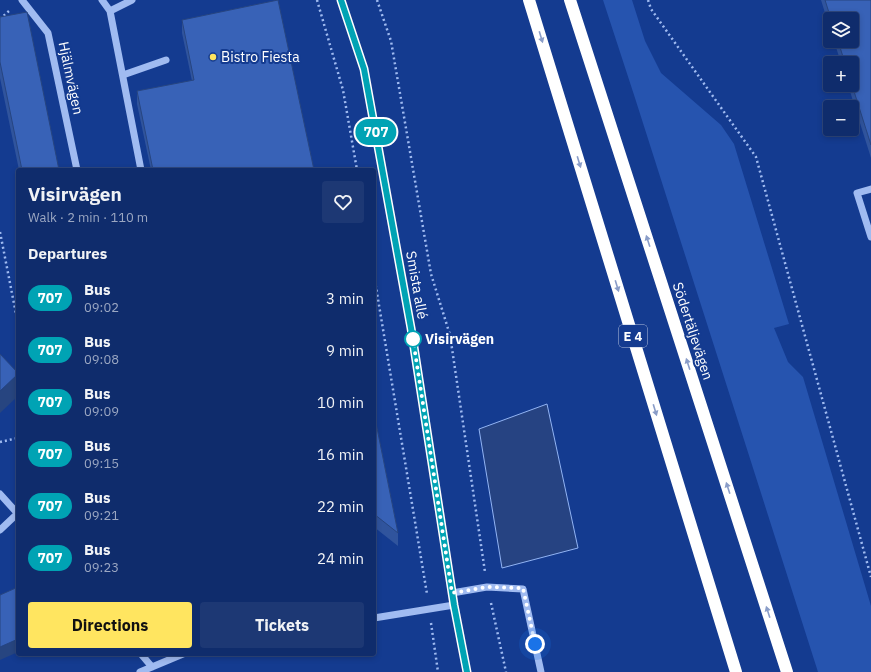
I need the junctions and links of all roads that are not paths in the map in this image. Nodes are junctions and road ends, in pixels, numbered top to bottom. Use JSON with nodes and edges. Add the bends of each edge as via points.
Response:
{"nodes":[{"id":1,"x":22,"y":0,"type":"edge"},
{"id":2,"x":102,"y":0,"type":"edge"},
{"id":3,"x":132,"y":0,"type":"edge"},
{"id":4,"x":341,"y":0,"type":"edge"},
{"id":5,"x":529,"y":0,"type":"edge"},
{"id":6,"x":570,"y":0,"type":"edge"},
{"id":7,"x":110,"y":11,"type":"junction"},
{"id":8,"x":166,"y":60,"type":"dead end"},
{"id":9,"x":123,"y":75,"type":"junction"},
{"id":10,"x":77,"y":168,"type":"edge"},
{"id":11,"x":141,"y":168,"type":"edge"},
{"id":12,"x":871,"y":189,"type":"edge"},
{"id":13,"x":871,"y":237,"type":"edge"},
{"id":14,"x":0,"y":494,"type":"edge"},
{"id":15,"x":16,"y":511,"type":"edge"},
{"id":16,"x":16,"y":515,"type":"edge"},
{"id":17,"x":0,"y":530,"type":"edge"},
{"id":18,"x":452,"y":593,"type":"junction"},
{"id":19,"x":454,"y":605,"type":"junction"},
{"id":20,"x":376,"y":618,"type":"edge"},
{"id":21,"x":143,"y":656,"type":"edge"},
{"id":22,"x":176,"y":656,"type":"edge"},
{"id":23,"x":152,"y":667,"type":"junction"},
{"id":24,"x":140,"y":672,"type":"edge"},
{"id":25,"x":467,"y":672,"type":"edge"},
{"id":26,"x":541,"y":672,"type":"edge"},
{"id":27,"x":736,"y":672,"type":"edge"},
{"id":28,"x":787,"y":672,"type":"edge"}],
"edges":[{"from":1,"to":10,"type":"street","name":"Hjälmvägen","via":[[48,33]]},
{"from":2,"to":7,"type":"street"},
{"from":3,"to":7,"type":"street"},
{"from":4,"to":18,"type":"street","name":"Smista allé","via":[[364,69],[411,328]]},
{"from":5,"to":27,"type":"highway","number":"E 4","one_way":true},
{"from":28,"to":6,"type":"highway","name":"Södertäljevägen","one_way":true},
{"from":7,"to":9,"type":"street"},
{"from":8,"to":9,"type":"street"},
{"from":9,"to":11,"type":"street"},
{"from":12,"to":13,"type":"street","via":[[857,193]]},
{"from":14,"to":15,"type":"street"},
{"from":16,"to":17,"type":"street"},
{"from":18,"to":19,"type":"street","name":"Smista allé"},
{"from":18,"to":26,"type":"street","via":[[487,587],[523,588]]},
{"from":19,"to":20,"type":"street"},
{"from":19,"to":25,"type":"street","name":"Smista allé"},
{"from":21,"to":23,"type":"street"},
{"from":22,"to":23,"type":"street"},
{"from":23,"to":24,"type":"street"}]}
